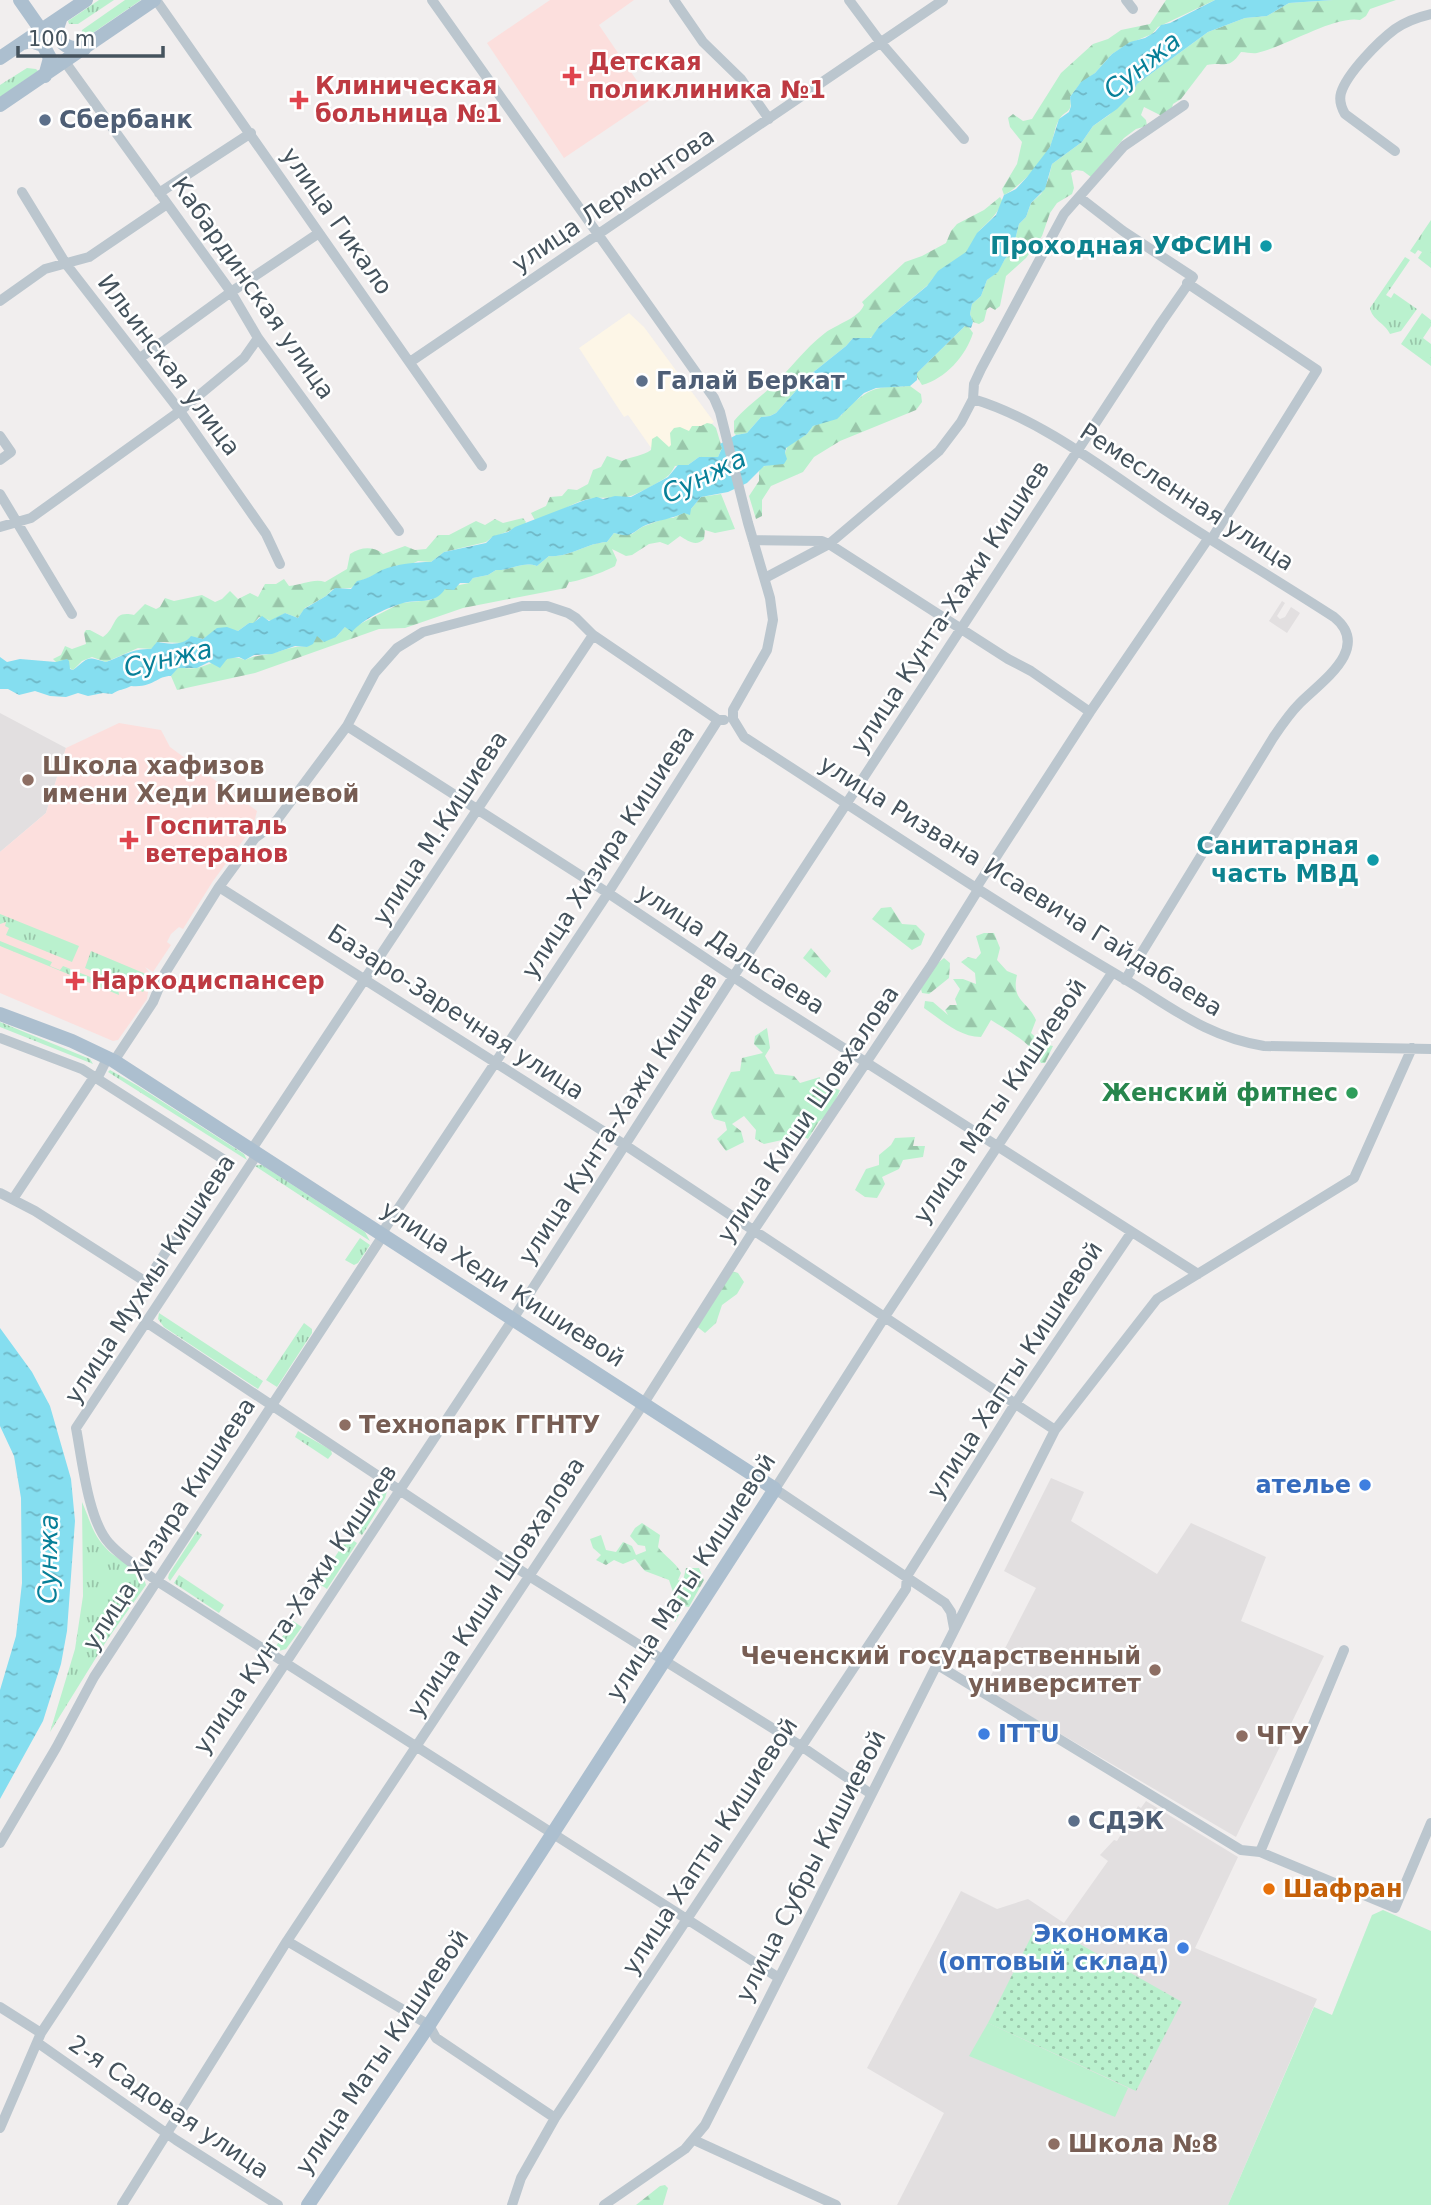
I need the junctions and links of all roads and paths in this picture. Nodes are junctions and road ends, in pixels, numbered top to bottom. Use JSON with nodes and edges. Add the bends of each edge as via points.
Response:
{"nodes":[{"id":1,"x":20,"y":0,"type":"edge"},
{"id":2,"x":86,"y":0,"type":"edge"},
{"id":3,"x":155,"y":0,"type":"edge"},
{"id":4,"x":432,"y":0,"type":"edge"},
{"id":5,"x":674,"y":0,"type":"edge"},
{"id":6,"x":849,"y":0,"type":"edge"},
{"id":7,"x":943,"y":0,"type":"edge"},
{"id":8,"x":1431,"y":13,"type":"edge"},
{"id":9,"x":61,"y":17,"type":"junction"},
{"id":10,"x":41,"y":30,"type":"junction"},
{"id":11,"x":23,"y":43,"type":"junction"},
{"id":12,"x":881,"y":43,"type":"junction"},
{"id":13,"x":84,"y":49,"type":"junction"},
{"id":14,"x":0,"y":58,"type":"edge"},
{"id":15,"x":68,"y":66,"type":"junction"},
{"id":16,"x":45,"y":76,"type":"junction"},
{"id":17,"x":0,"y":105,"type":"edge"},
{"id":18,"x":1184,"y":105,"type":"dead end"},
{"id":19,"x":769,"y":119,"type":"junction"},
{"id":20,"x":251,"y":132,"type":"junction"},
{"id":21,"x":964,"y":139,"type":"dead end"},
{"id":22,"x":1395,"y":151,"type":"dead end"},
{"id":23,"x":22,"y":192,"type":"dead end"},
{"id":24,"x":159,"y":193,"type":"junction"},
{"id":25,"x":1079,"y":197,"type":"junction"},
{"id":26,"x":167,"y":204,"type":"junction"},
{"id":27,"x":319,"y":233,"type":"junction"},
{"id":28,"x":597,"y":236,"type":"junction"},
{"id":29,"x":66,"y":264,"type":"junction"},
{"id":30,"x":1190,"y":280,"type":"junction"},
{"id":31,"x":231,"y":292,"type":"junction"},
{"id":32,"x":0,"y":301,"type":"edge"},
{"id":33,"x":258,"y":338,"type":"junction"},
{"id":34,"x":140,"y":358,"type":"junction"},
{"id":35,"x":410,"y":362,"type":"junction"},
{"id":36,"x":973,"y":399,"type":"junction"},
{"id":37,"x":180,"y":411,"type":"junction"},
{"id":38,"x":0,"y":436,"type":"edge"},
{"id":39,"x":1077,"y":451,"type":"junction"},
{"id":40,"x":0,"y":460,"type":"edge"},
{"id":41,"x":482,"y":466,"type":"dead end"},
{"id":42,"x":0,"y":494,"type":"edge"},
{"id":43,"x":18,"y":522,"type":"junction"},
{"id":44,"x":0,"y":527,"type":"edge"},
{"id":45,"x":399,"y":531,"type":"dead end"},
{"id":46,"x":1210,"y":539,"type":"junction"},
{"id":47,"x":753,"y":540,"type":"junction"},
{"id":48,"x":829,"y":544,"type":"junction"},
{"id":49,"x":280,"y":564,"type":"dead end"},
{"id":50,"x":765,"y":578,"type":"junction"},
{"id":51,"x":72,"y":614,"type":"dead end"},
{"id":52,"x":961,"y":628,"type":"junction"},
{"id":53,"x":593,"y":635,"type":"junction"},
{"id":54,"x":1345,"y":657,"type":"joint"},
{"id":55,"x":1090,"y":712,"type":"junction"},
{"id":56,"x":733,"y":719,"type":"junction"},
{"id":57,"x":718,"y":720,"type":"junction"},
{"id":58,"x":347,"y":726,"type":"junction"},
{"id":59,"x":847,"y":804,"type":"junction"},
{"id":60,"x":476,"y":810,"type":"junction"},
{"id":61,"x":219,"y":887,"type":"junction"},
{"id":62,"x":977,"y":889,"type":"junction"},
{"id":63,"x":608,"y":894,"type":"junction"},
{"id":64,"x":1112,"y":973,"type":"junction"},
{"id":65,"x":733,"y":977,"type":"junction"},
{"id":66,"x":365,"y":979,"type":"junction"},
{"id":67,"x":1125,"y":980,"type":"junction"},
{"id":68,"x":0,"y":1014,"type":"edge"},
{"id":69,"x":0,"y":1038,"type":"edge"},
{"id":70,"x":1412,"y":1048,"type":"junction"},
{"id":71,"x":1431,"y":1049,"type":"edge"},
{"id":72,"x":111,"y":1059,"type":"junction"},
{"id":73,"x":496,"y":1063,"type":"junction"},
{"id":74,"x":866,"y":1063,"type":"junction"},
{"id":75,"x":94,"y":1077,"type":"junction"},
{"id":76,"x":625,"y":1145,"type":"junction"},
{"id":77,"x":998,"y":1145,"type":"junction"},
{"id":78,"x":255,"y":1151,"type":"junction"},
{"id":79,"x":0,"y":1193,"type":"edge"},
{"id":80,"x":13,"y":1199,"type":"junction"},
{"id":81,"x":754,"y":1230,"type":"junction"},
{"id":82,"x":383,"y":1233,"type":"junction"},
{"id":83,"x":1131,"y":1233,"type":"junction"},
{"id":84,"x":1198,"y":1274,"type":"junction"},
{"id":85,"x":146,"y":1282,"type":"junction"},
{"id":86,"x":162,"y":1296,"type":"junction"},
{"id":87,"x":884,"y":1318,"type":"junction"},
{"id":88,"x":513,"y":1319,"type":"junction"},
{"id":89,"x":145,"y":1322,"type":"junction"},
{"id":90,"x":644,"y":1403,"type":"junction"},
{"id":91,"x":1015,"y":1404,"type":"junction"},
{"id":92,"x":271,"y":1405,"type":"junction"},
{"id":93,"x":1055,"y":1430,"type":"junction"},
{"id":94,"x":400,"y":1489,"type":"junction"},
{"id":95,"x":775,"y":1489,"type":"junction"},
{"id":96,"x":529,"y":1576,"type":"junction"},
{"id":97,"x":907,"y":1576,"type":"junction"},
{"id":98,"x":157,"y":1581,"type":"junction"},
{"id":99,"x":954,"y":1628,"type":"junction"},
{"id":100,"x":1344,"y":1650,"type":"dead end"},
{"id":101,"x":664,"y":1661,"type":"junction"},
{"id":102,"x":285,"y":1662,"type":"junction"},
{"id":103,"x":936,"y":1664,"type":"junction"},
{"id":104,"x":801,"y":1746,"type":"junction"},
{"id":105,"x":415,"y":1748,"type":"junction"},
{"id":106,"x":871,"y":1794,"type":"junction"},
{"id":107,"x":1431,"y":1824,"type":"edge"},
{"id":108,"x":552,"y":1834,"type":"junction"},
{"id":109,"x":0,"y":1843,"type":"edge"},
{"id":110,"x":1260,"y":1852,"type":"junction"},
{"id":111,"x":688,"y":1919,"type":"junction"},
{"id":112,"x":287,"y":1941,"type":"junction"},
{"id":113,"x":779,"y":1978,"type":"junction"},
{"id":114,"x":0,"y":2007,"type":"edge"},
{"id":115,"x":429,"y":2025,"type":"junction"},
{"id":116,"x":39,"y":2038,"type":"junction"},
{"id":117,"x":555,"y":2118,"type":"junction"},
{"id":118,"x":0,"y":2129,"type":"edge"},
{"id":119,"x":168,"y":2134,"type":"junction"},
{"id":120,"x":694,"y":2140,"type":"junction"},
{"id":121,"x":122,"y":2205,"type":"edge"},
{"id":122,"x":278,"y":2205,"type":"edge"},
{"id":123,"x":308,"y":2205,"type":"edge"},
{"id":124,"x":512,"y":2205,"type":"edge"},
{"id":125,"x":604,"y":2205,"type":"edge"},
{"id":126,"x":836,"y":2205,"type":"edge"}],
"edges":[{"from":1,"to":10,"type":"main road"},
{"from":2,"to":9,"type":"main road"},
{"from":3,"to":13,"type":"main road"},
{"from":3,"to":20,"type":"street","name":"улица Гикало"},
{"from":4,"to":28,"type":"street","name":"улица Хизира Кишиева"},
{"from":5,"to":19,"type":"street","via":[[703,42],[741,79]]},
{"from":6,"to":12,"type":"street"},
{"from":7,"to":12,"type":"street","name":"улица Лермонтова"},
{"from":8,"to":22,"type":"street","via":[[1395,29],[1369,53],[1341,94],[1345,114]]},
{"from":9,"to":10,"type":"main road"},
{"from":9,"to":13,"type":"main road","via":[[56,31],[61,43]]},
{"from":10,"to":11,"type":"main road"},
{"from":11,"to":14,"type":"main road"},
{"from":11,"to":16,"type":"main road","via":[[43,45],[50,58]]},
{"from":12,"to":19,"type":"street","name":"улица Лермонтова"},
{"from":12,"to":21,"type":"street"},
{"from":13,"to":15,"type":"main road"},
{"from":15,"to":16,"type":"main road"},
{"from":15,"to":24,"type":"street","name":"Кабардинская улица"},
{"from":16,"to":17,"type":"main road"},
{"from":18,"to":25,"type":"street","via":[[1124,146]]},
{"from":19,"to":28,"type":"street","name":"улица Лермонтова"},
{"from":20,"to":24,"type":"street"},
{"from":20,"to":27,"type":"street","name":"улица Гикало"},
{"from":23,"to":29,"type":"street","name":"Ильинская улица"},
{"from":24,"to":26,"type":"street","name":"Кабардинская улица"},
{"from":25,"to":30,"type":"street"},
{"from":25,"to":36,"type":"street","via":[[1064,214],[987,356],[974,384]]},
{"from":26,"to":29,"type":"street","via":[[89,257]]},
{"from":26,"to":31,"type":"street","name":"Кабардинская улица"},
{"from":27,"to":31,"type":"street"},
{"from":27,"to":35,"type":"street","name":"улица Гикало"},
{"from":28,"to":35,"type":"street","name":"улица Лермонтова"},
{"from":28,"to":47,"type":"street","name":"улица Хизира Кишиева","via":[[714,398]]},
{"from":29,"to":32,"type":"street","via":[[46,269]]},
{"from":29,"to":34,"type":"street","name":"Ильинская улица"},
{"from":30,"to":39,"type":"street","name":"улица Кунта-Хажи Кишиев"},
{"from":30,"to":46,"type":"street","name":"улица Киши Шовхалова","via":[[1318,370]]},
{"from":31,"to":33,"type":"street","name":"Кабардинская улица"},
{"from":31,"to":34,"type":"street"},
{"from":33,"to":37,"type":"street","via":[[244,358]]},
{"from":33,"to":45,"type":"street","name":"Кабардинская улица"},
{"from":34,"to":37,"type":"street","name":"Ильинская улица"},
{"from":35,"to":41,"type":"street","name":"улица Гикало"},
{"from":36,"to":39,"type":"street","name":"Ремесленная улица","via":[[1010,412]]},
{"from":36,"to":48,"type":"street","via":[[939,451]]},
{"from":37,"to":43,"type":"street","via":[[31,518]]},
{"from":37,"to":49,"type":"street","name":"Ильинская улица","via":[[266,534]]},
{"from":38,"to":40,"type":"street","via":[[11,452]]},
{"from":39,"to":46,"type":"street","name":"Ремесленная улица"},
{"from":39,"to":52,"type":"street","name":"улица Кунта-Хажи Кишиев"},
{"from":42,"to":43,"type":"street"},
{"from":43,"to":44,"type":"street"},
{"from":43,"to":51,"type":"street"},
{"from":46,"to":54,"type":"street","name":"Ремесленная улица","via":[[1341,622],[1349,639]]},
{"from":46,"to":55,"type":"street","name":"улица Киши Шовхалова"},
{"from":47,"to":48,"type":"street"},
{"from":47,"to":50,"type":"street","name":"улица Хизира Кишиева"},
{"from":48,"to":50,"type":"street"},
{"from":48,"to":52,"type":"street"},
{"from":50,"to":56,"type":"street","name":"улица Хизира Кишиева","via":[[772,609],[771,640],[737,701]]},
{"from":52,"to":55,"type":"street"},
{"from":52,"to":59,"type":"street","name":"улица Кунта-Хажи Кишиев"},
{"from":53,"to":57,"type":"street"},
{"from":53,"to":58,"type":"street","via":[[568,612],[534,606],[423,632],[397,648],[375,673]]},
{"from":53,"to":60,"type":"street","name":"улица М.Кишиева"},
{"from":54,"to":67,"type":"street","name":"улица Маты Кишиевой","via":[[1293,710],[1273,738]]},
{"from":55,"to":62,"type":"street","name":"улица Киши Шовхалова"},
{"from":56,"to":57,"type":"street","name":"улица Хизира Кишиева"},
{"from":56,"to":59,"type":"street","name":"улица Ризвана Исаевича Гайдабаева","via":[[744,737]]},
{"from":57,"to":63,"type":"street","name":"улица Хизира Кишиева"},
{"from":58,"to":60,"type":"street","name":"улица Дальсаева"},
{"from":58,"to":61,"type":"street","via":[[274,824],[255,838]]},
{"from":59,"to":62,"type":"street","name":"улица Ризвана Исаевича Гайдабаева"},
{"from":59,"to":65,"type":"street","name":"улица Кунта-Хажи Кишиев"},
{"from":60,"to":63,"type":"street","name":"улица Дальсаева"},
{"from":60,"to":66,"type":"street","name":"улица М.Кишиева"},
{"from":61,"to":66,"type":"street","name":"Базаро-Заречная улица"},
{"from":61,"to":72,"type":"street","via":[[165,973],[153,1002]]},
{"from":62,"to":64,"type":"street","name":"улица Ризвана Исаевича Гайдабаева"},
{"from":62,"to":74,"type":"street","name":"улица Киши Шовхалова"},
{"from":63,"to":65,"type":"street","name":"улица Дальсаева"},
{"from":63,"to":73,"type":"street","name":"улица Хизира Кишиева"},
{"from":64,"to":67,"type":"street","name":"улица Ризвана Исаевича Гайдабаева"},
{"from":64,"to":77,"type":"street","name":"улица Маты Кишиевой"},
{"from":65,"to":74,"type":"street","name":"улица Дальсаева"},
{"from":65,"to":76,"type":"street","name":"улица Кунта-Хажи Кишиев"},
{"from":66,"to":73,"type":"street","name":"Базаро-Заречная улица"},
{"from":66,"to":78,"type":"street","name":"улица М.Кишиева"},
{"from":67,"to":70,"type":"street","name":"улица Ризвана Исаевича Гайдабаева","via":[[1189,1020],[1237,1042]]},
{"from":68,"to":72,"type":"main road","name":"улица Хеди Кишиевой"},
{"from":69,"to":75,"type":"street"},
{"from":70,"to":71,"type":"street","name":"улица Ризвана Исаевича Гайдабаева"},
{"from":70,"to":84,"type":"street","name":"улица Субры Кишиевой","via":[[1354,1178]]},
{"from":72,"to":75,"type":"street"},
{"from":72,"to":78,"type":"main road","name":"улица Хеди Кишиевой"},
{"from":73,"to":76,"type":"street","name":"Базаро-Заречная улица"},
{"from":73,"to":82,"type":"street","name":"улица Хизира Кишиева"},
{"from":74,"to":77,"type":"street","name":"улица Дальсаева"},
{"from":74,"to":81,"type":"street","name":"улица Киши Шовхалова"},
{"from":75,"to":80,"type":"street"},
{"from":75,"to":85,"type":"street","via":[[226,1161]]},
{"from":76,"to":81,"type":"street","name":"Базаро-Заречная улица"},
{"from":76,"to":88,"type":"street","name":"улица Кунта-Хажи Кишиев"},
{"from":77,"to":83,"type":"street","name":"улица Дальсаева"},
{"from":77,"to":87,"type":"street","name":"улица Маты Кишиевой"},
{"from":78,"to":82,"type":"main road","name":"улица Хеди Кишиевой"},
{"from":78,"to":86,"type":"street","name":"улица Мухмы Кишиева"},
{"from":79,"to":80,"type":"street"},
{"from":80,"to":85,"type":"street"},
{"from":81,"to":87,"type":"street","name":"Базаро-Заречная улица"},
{"from":81,"to":90,"type":"street","name":"улица Киши Шовхалова"},
{"from":82,"to":88,"type":"main road","name":"улица Хеди Кишиевой"},
{"from":82,"to":92,"type":"street","name":"улица Хизира Кишиева"},
{"from":83,"to":84,"type":"street","name":"улица Дальсаева"},
{"from":83,"to":91,"type":"street","name":"улица Хапты Кишиевой"},
{"from":84,"to":93,"type":"street","name":"улица Субры Кишиевой","via":[[1157,1299]]},
{"from":85,"to":86,"type":"street"},
{"from":86,"to":89,"type":"street","name":"улица Мухмы Кишиева"},
{"from":87,"to":91,"type":"street","name":"Базаро-Заречная улица"},
{"from":87,"to":95,"type":"street","name":"улица Маты Кишиевой"},
{"from":88,"to":90,"type":"main road","name":"улица Хеди Кишиевой"},
{"from":88,"to":94,"type":"street","name":"улица Кунта-Хажи Кишиев"},
{"from":89,"to":92,"type":"street"},
{"from":89,"to":98,"type":"street","name":"улица Мухмы Кишиева","via":[[76,1428],[82,1468],[101,1532],[112,1547]]},
{"from":90,"to":95,"type":"main road","name":"улица Хеди Кишиевой"},
{"from":90,"to":96,"type":"street","name":"улица Киши Шовхалова"},
{"from":91,"to":93,"type":"street","name":"Базаро-Заречная улица"},
{"from":91,"to":97,"type":"street","name":"улица Хапты Кишиевой"},
{"from":92,"to":94,"type":"street"},
{"from":92,"to":98,"type":"street","name":"улица Хизира Кишиева"},
{"from":93,"to":99,"type":"street","name":"улица Субры Кишиевой"},
{"from":94,"to":96,"type":"street"},
{"from":94,"to":102,"type":"street","name":"улица Кунта-Хажи Кишиев"},
{"from":95,"to":97,"type":"street","name":"улица Хеди Кишиевой"},
{"from":95,"to":101,"type":"main road","name":"улица Маты Кишиевой"},
{"from":96,"to":101,"type":"street"},
{"from":96,"to":105,"type":"street","name":"улица Киши Шовхалова"},
{"from":97,"to":99,"type":"street","name":"улица Хеди Кишиевой","via":[[945,1602]]},
{"from":97,"to":104,"type":"street","name":"улица Хапты Кишиевой","via":[[906,1589]]},
{"from":98,"to":102,"type":"street"},
{"from":98,"to":109,"type":"street","name":"улица Хизира Кишиева","via":[[94,1677]]},
{"from":99,"to":103,"type":"street","name":"улица Субры Кишиевой"},
{"from":100,"to":110,"type":"street"},
{"from":101,"to":104,"type":"street"},
{"from":101,"to":108,"type":"main road","name":"улица Маты Кишиевой"},
{"from":102,"to":105,"type":"street"},
{"from":102,"to":116,"type":"street","name":"улица Кунта-Хажи Кишиев"},
{"from":103,"to":106,"type":"street","name":"улица Субры Кишиевой"},
{"from":103,"to":110,"type":"street","via":[[1241,1850]]},
{"from":104,"to":106,"type":"street"},
{"from":104,"to":111,"type":"street","name":"улица Хапты Кишиевой"},
{"from":105,"to":108,"type":"street"},
{"from":105,"to":112,"type":"street","name":"улица Киши Шовхалова"},
{"from":106,"to":113,"type":"street","name":"улица Субры Кишиевой"},
{"from":107,"to":110,"type":"street","via":[[1395,1908]]},
{"from":108,"to":111,"type":"street"},
{"from":108,"to":115,"type":"main road","name":"улица Маты Кишиевой"},
{"from":111,"to":113,"type":"street"},
{"from":111,"to":117,"type":"street","name":"улица Хапты Кишиевой"},
{"from":112,"to":115,"type":"street"},
{"from":112,"to":119,"type":"street","name":"улица Киши Шовхалова"},
{"from":113,"to":120,"type":"street","name":"улица Субры Кишиевой"},
{"from":114,"to":116,"type":"street","name":"2-я Садовая улица"},
{"from":115,"to":117,"type":"street","via":[[436,2038]]},
{"from":115,"to":123,"type":"main road","name":"улица Маты Кишиевой"},
{"from":116,"to":118,"type":"street","name":"улица Кунта-Хажи Кишиев"},
{"from":116,"to":119,"type":"street","name":"2-я Садовая улица"},
{"from":117,"to":124,"type":"street","name":"улица Хапты Кишиевой","via":[[521,2178]]},
{"from":119,"to":121,"type":"street","name":"улица Киши Шовхалова"},
{"from":119,"to":122,"type":"street","name":"2-я Садовая улица"},
{"from":120,"to":125,"type":"street","name":"улица Субры Кишиевой"},
{"from":120,"to":126,"type":"street"}]}
